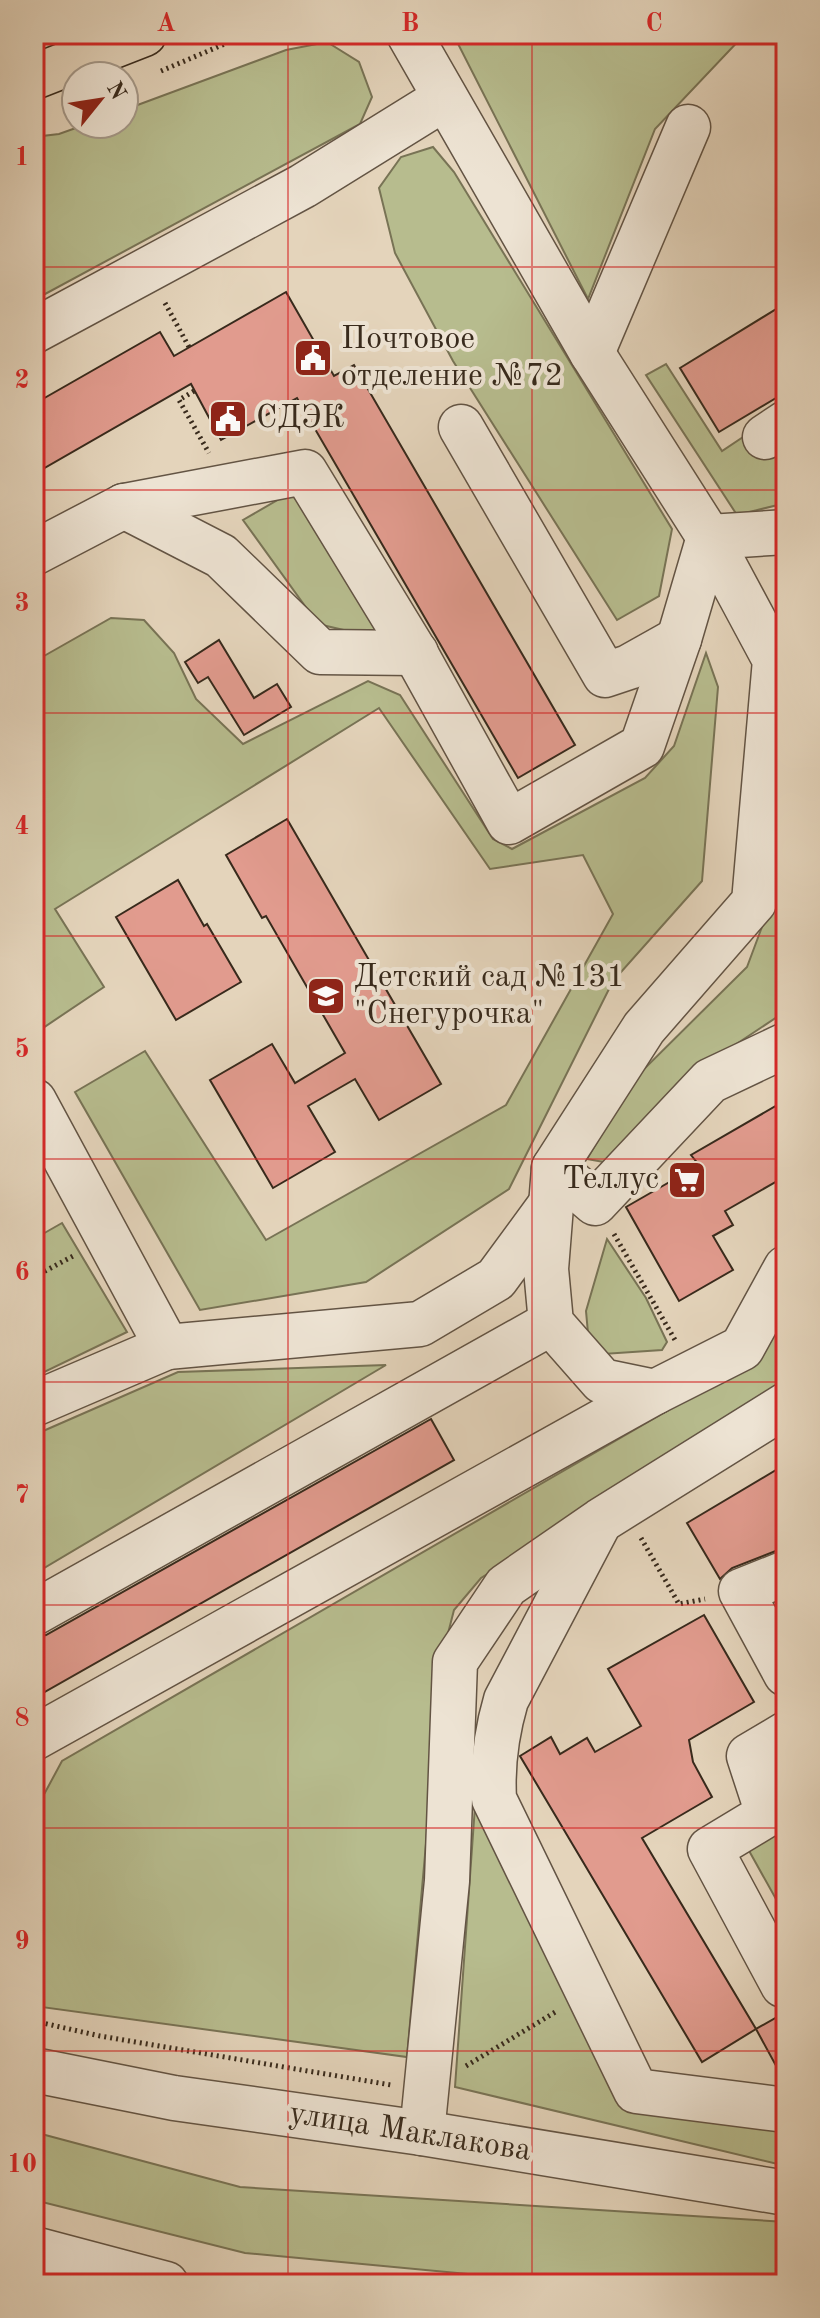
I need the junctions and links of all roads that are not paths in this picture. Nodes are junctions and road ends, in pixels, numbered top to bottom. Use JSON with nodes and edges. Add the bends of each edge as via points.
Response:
{"nodes":[{"id":1,"x":409,"y":34,"type":"edge"},
{"id":2,"x":152,"y":53,"type":"edge"},
{"id":3,"x":34,"y":77,"type":"edge"},
{"id":4,"x":445,"y":98,"type":"junction"},
{"id":5,"x":688,"y":127,"type":"dead end"},
{"id":6,"x":34,"y":331,"type":"edge"},
{"id":7,"x":592,"y":353,"type":"junction"},
{"id":8,"x":461,"y":427,"type":"dead end"},
{"id":9,"x":124,"y":506,"type":"junction"},
{"id":10,"x":786,"y":532,"type":"edge"},
{"id":11,"x":709,"y":537,"type":"junction"},
{"id":12,"x":34,"y":553,"type":"edge"},
{"id":13,"x":679,"y":639,"type":"junction"},
{"id":14,"x":780,"y":644,"type":"edge"},
{"id":15,"x":416,"y":653,"type":"junction"},
{"id":16,"x":786,"y":1045,"type":"edge"},
{"id":17,"x":34,"y":1101,"type":"edge"},
{"id":18,"x":553,"y":1186,"type":"junction"},
{"id":19,"x":595,"y":1203,"type":"junction"},
{"id":20,"x":548,"y":1248,"type":"junction"},
{"id":21,"x":786,"y":1268,"type":"edge"},
{"id":22,"x":551,"y":1323,"type":"junction"},
{"id":23,"x":167,"y":1347,"type":"junction"},
{"id":24,"x":674,"y":1382,"type":"junction"},
{"id":25,"x":34,"y":1404,"type":"edge"},
{"id":26,"x":786,"y":1405,"type":"edge"},
{"id":27,"x":612,"y":1514,"type":"junction"},
{"id":28,"x":786,"y":1573,"type":"edge"},
{"id":29,"x":34,"y":1613,"type":"edge"},
{"id":30,"x":786,"y":1674,"type":"edge"},
{"id":31,"x":786,"y":1734,"type":"edge"},
{"id":32,"x":34,"y":1738,"type":"edge"},
{"id":33,"x":786,"y":1983,"type":"edge"},
{"id":34,"x":34,"y":2070,"type":"edge"},
{"id":35,"x":786,"y":2110,"type":"edge"},
{"id":36,"x":424,"y":2112,"type":"junction"},
{"id":37,"x":786,"y":2193,"type":"edge"},
{"id":38,"x":34,"y":2249,"type":"edge"},
{"id":39,"x":166,"y":2284,"type":"edge"}],
"edges":[{"from":1,"to":4,"type":"street"},
{"from":2,"to":3,"type":"main road"},
{"from":4,"to":6,"type":"street","via":[[303,186]]},
{"from":4,"to":7,"type":"street"},
{"from":5,"to":7,"type":"street"},
{"from":7,"to":11,"type":"street"},
{"from":8,"to":13,"type":"street","via":[[605,675]]},
{"from":9,"to":12,"type":"street"},
{"from":9,"to":15,"type":"street","via":[[221,556],[320,652]]},
{"from":9,"to":15,"type":"street","via":[[305,472]]},
{"from":10,"to":11,"type":"street"},
{"from":11,"to":13,"type":"street"},
{"from":11,"to":14,"type":"street"},
{"from":13,"to":15,"type":"street","via":[[642,746],[509,822]]},
{"from":14,"to":18,"type":"street","via":[[754,902],[644,1028]]},
{"from":16,"to":19,"type":"street","via":[[710,1081]]},
{"from":17,"to":23,"type":"street"},
{"from":18,"to":19,"type":"street"},
{"from":18,"to":20,"type":"street"},
{"from":18,"to":23,"type":"street","via":[[496,1279],[420,1324]]},
{"from":19,"to":20,"type":"street"},
{"from":20,"to":22,"type":"street"},
{"from":21,"to":24,"type":"street","via":[[742,1348]]},
{"from":22,"to":24,"type":"street","via":[[602,1381]]},
{"from":22,"to":29,"type":"street"},
{"from":23,"to":25,"type":"street"},
{"from":24,"to":32,"type":"street"},
{"from":26,"to":27,"type":"street"},
{"from":27,"to":35,"type":"street","via":[[506,1700],[492,1772],[494,1799],[636,2091]]},
{"from":27,"to":36,"type":"street","via":[[506,1586],[455,1662],[447,1881]]},
{"from":28,"to":30,"type":"street","via":[[741,1591]]},
{"from":31,"to":33,"type":"street","via":[[749,1756],[768,1814],[710,1849]]},
{"from":34,"to":36,"type":"street","name":"улица Маклакова","via":[[174,2098]]},
{"from":36,"to":37,"type":"street","name":"улица Маклакова"},
{"from":38,"to":39,"type":"street"}]}
